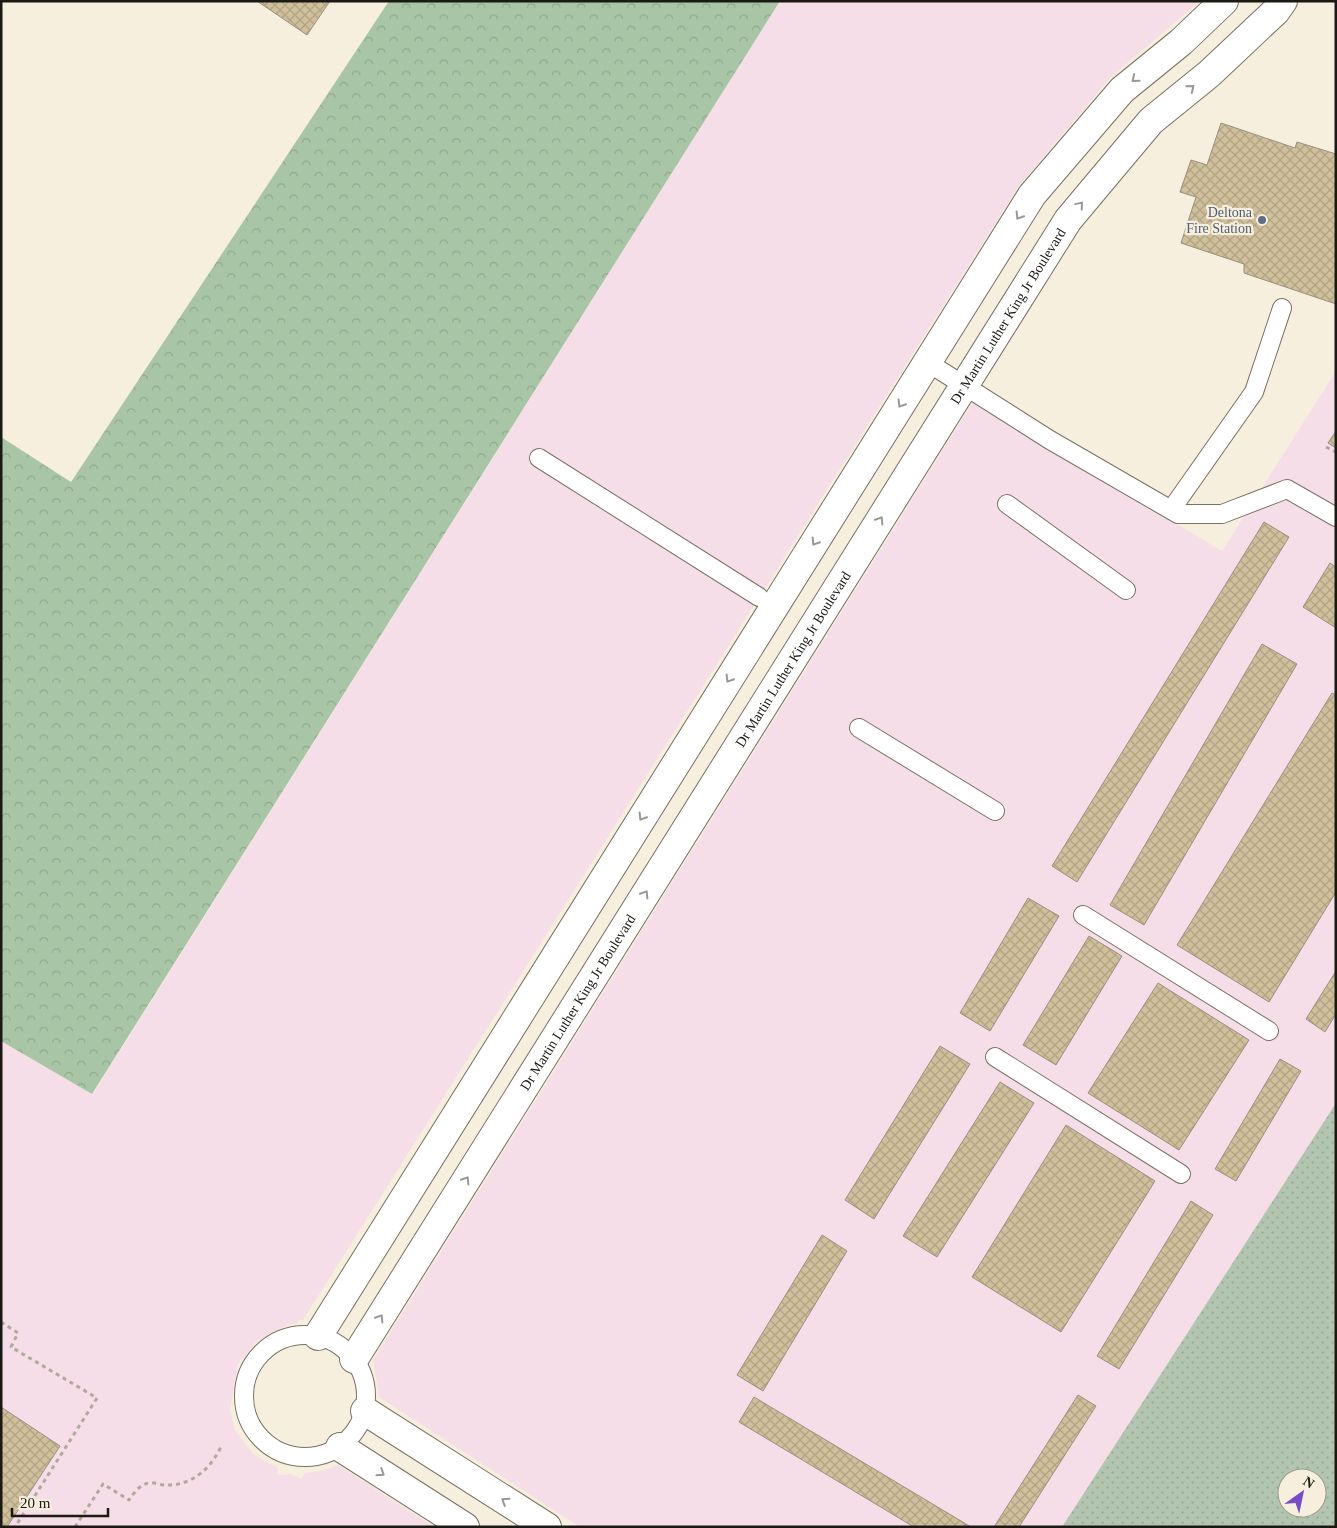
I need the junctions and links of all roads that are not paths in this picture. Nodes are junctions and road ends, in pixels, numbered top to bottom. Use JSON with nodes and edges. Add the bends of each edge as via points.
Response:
{"nodes":[{"id":1,"x":1224,"y":1,"type":"edge"},
{"id":2,"x":1283,"y":1,"type":"edge"},
{"id":3,"x":1282,"y":308,"type":"dead end"},
{"id":4,"x":927,"y":362,"type":"junction"},
{"id":5,"x":963,"y":387,"type":"junction"},
{"id":6,"x":539,"y":458,"type":"dead end"},
{"id":7,"x":1007,"y":504,"type":"dead end"},
{"id":8,"x":1171,"y":510,"type":"junction"},
{"id":9,"x":1336,"y":517,"type":"edge"},
{"id":10,"x":1126,"y":590,"type":"dead end"},
{"id":11,"x":759,"y":597,"type":"dead end"},
{"id":12,"x":859,"y":728,"type":"dead end"},
{"id":13,"x":995,"y":811,"type":"dead end"},
{"id":14,"x":592,"y":897,"type":"junction"},
{"id":15,"x":1083,"y":915,"type":"dead end"},
{"id":16,"x":629,"y":920,"type":"junction"},
{"id":17,"x":1269,"y":1031,"type":"dead end"},
{"id":18,"x":995,"y":1057,"type":"dead end"},
{"id":19,"x":1181,"y":1174,"type":"dead end"},
{"id":20,"x":318,"y":1336,"type":"junction"},
{"id":21,"x":354,"y":1359,"type":"junction"},
{"id":22,"x":365,"y":1411,"type":"junction"},
{"id":23,"x":340,"y":1447,"type":"junction"},
{"id":24,"x":465,"y":1527,"type":"edge"},
{"id":25,"x":546,"y":1527,"type":"edge"}],
"edges":[{"from":1,"to":4,"type":"street","one_way":true,"via":[[1181,42],[1122,90],[1032,195]]},
{"from":5,"to":2,"type":"street","name":"Dr Martin Luther King Jr Boulevard","one_way":true,"via":[[1068,220],[1118,159],[1151,120],[1209,74]]},
{"from":3,"to":8,"type":"lane","via":[[1254,392]]},
{"from":4,"to":5,"type":"lane"},
{"from":4,"to":14,"type":"street","one_way":true},
{"from":5,"to":8,"type":"lane"},
{"from":16,"to":5,"type":"street","name":"Dr Martin Luther King Jr Boulevard","one_way":true},
{"from":6,"to":11,"type":"lane"},
{"from":7,"to":10,"type":"lane"},
{"from":8,"to":9,"type":"lane","via":[[1178,514],[1222,514],[1287,490]]},
{"from":12,"to":13,"type":"lane"},
{"from":14,"to":16,"type":"street"},
{"from":14,"to":20,"type":"street"},
{"from":15,"to":17,"type":"lane"},
{"from":21,"to":16,"type":"street","name":"Dr Martin Luther King Jr Boulevard","one_way":true},
{"from":18,"to":19,"type":"lane"},
{"from":20,"to":21,"type":"lane","via":[[332,1341]]},
{"from":20,"to":23,"type":"lane","via":[[285,1338],[258,1357],[244,1388],[245,1406],[259,1436],[284,1453],[312,1457]]},
{"from":21,"to":22,"type":"lane","via":[[365,1384]]},
{"from":22,"to":23,"type":"lane","via":[[351,1437]]},
{"from":25,"to":22,"type":"street","one_way":true},
{"from":23,"to":24,"type":"street","one_way":true}]}
